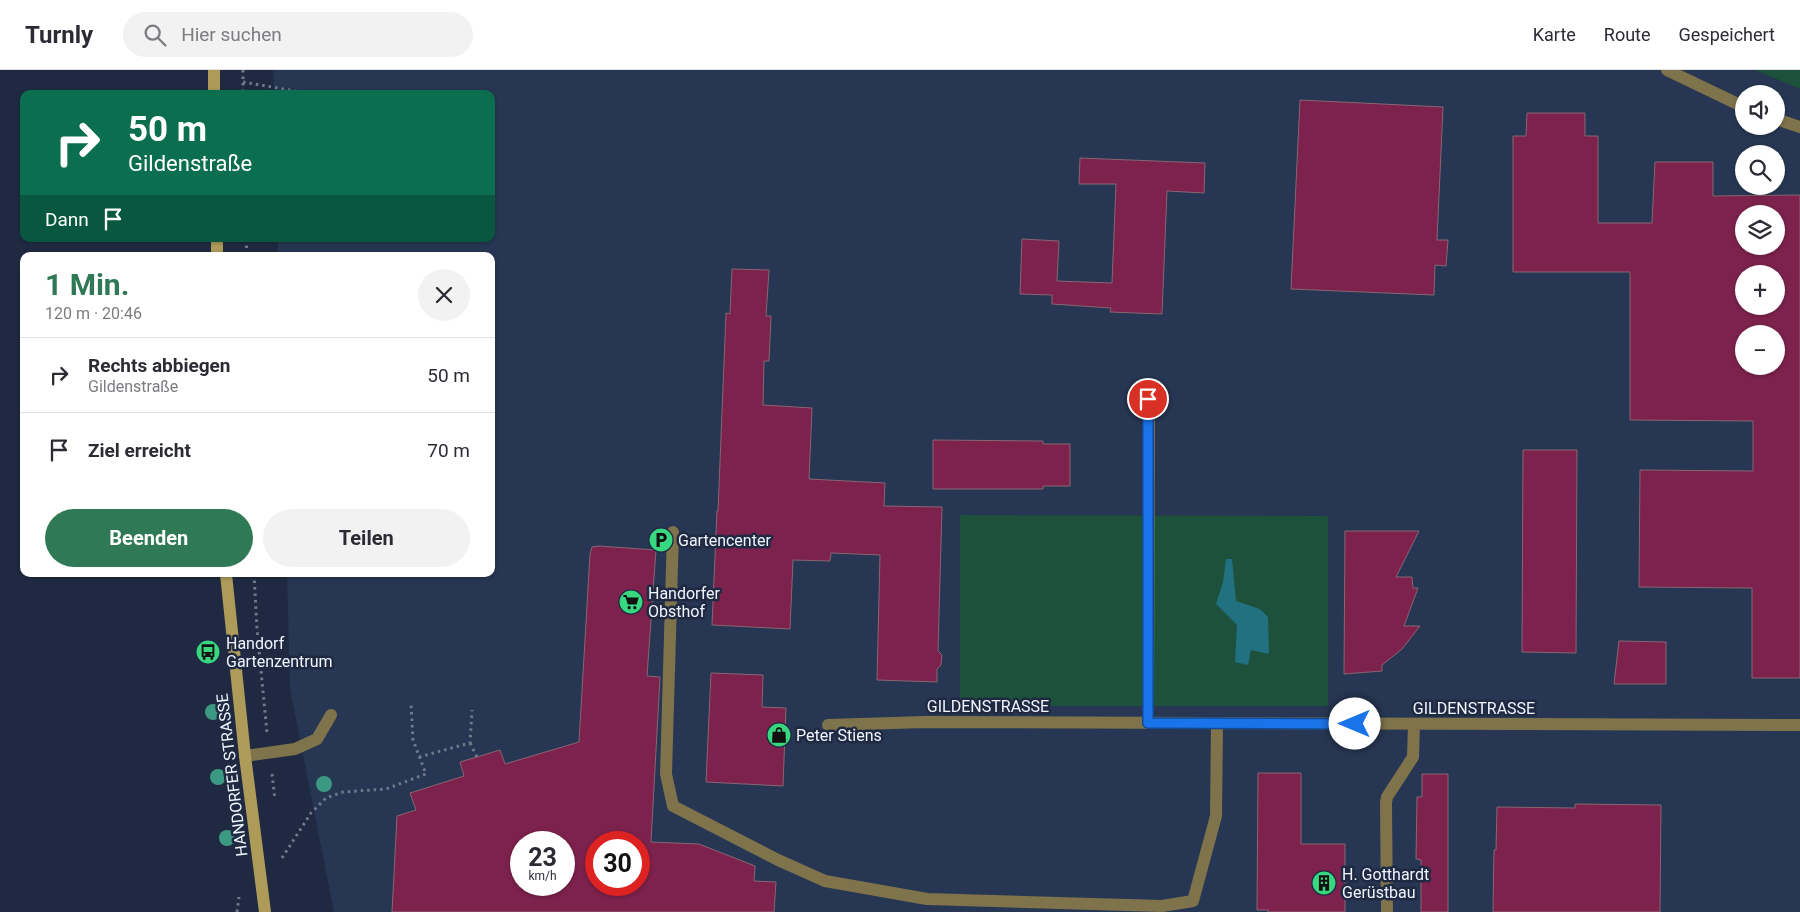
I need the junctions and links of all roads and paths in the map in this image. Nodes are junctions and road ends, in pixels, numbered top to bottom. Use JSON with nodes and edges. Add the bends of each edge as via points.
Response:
{"nodes":[{"id":1,"x":214,"y":70,"type":"edge"},
{"id":2,"x":242,"y":70,"type":"edge"},
{"id":3,"x":1667,"y":70,"type":"edge"},
{"id":4,"x":243,"y":82,"type":"junction"},
{"id":5,"x":214,"y":90,"type":"edge"},
{"id":6,"x":243,"y":90,"type":"edge"},
{"id":7,"x":289,"y":90,"type":"edge"},
{"id":8,"x":1735,"y":103,"type":"edge"},
{"id":9,"x":1785,"y":122,"type":"edge"},
{"id":10,"x":1800,"y":127,"type":"edge"},
{"id":11,"x":1148,"y":399,"type":"dead end"},
{"id":12,"x":673,"y":532,"type":"dead end"},
{"id":13,"x":226,"y":577,"type":"edge"},
{"id":14,"x":412,"y":703,"type":"dead end"},
{"id":15,"x":472,"y":710,"type":"dead end"},
{"id":16,"x":331,"y":715,"type":"dead end"},
{"id":17,"x":1148,"y":723,"type":"junction"},
{"id":18,"x":1217,"y":723,"type":"junction"},
{"id":19,"x":1414,"y":724,"type":"junction"},
{"id":20,"x":828,"y":725,"type":"dead end"},
{"id":21,"x":1800,"y":725,"type":"edge"},
{"id":22,"x":470,"y":743,"type":"junction"},
{"id":23,"x":245,"y":756,"type":"junction"},
{"id":24,"x":419,"y":757,"type":"junction"},
{"id":25,"x":477,"y":757,"type":"dead end"},
{"id":26,"x":282,"y":858,"type":"dead end"},
{"id":27,"x":265,"y":912,"type":"edge"},
{"id":28,"x":1387,"y":912,"type":"edge"}],
"edges":[{"from":1,"to":5,"type":"street"},
{"from":2,"to":4,"type":"path"},
{"from":3,"to":8,"type":"street"},
{"from":4,"to":6,"type":"path"},
{"from":4,"to":7,"type":"path"},
{"from":9,"to":10,"type":"street"},
{"from":11,"to":17,"type":"street"},
{"from":12,"to":18,"type":"street","via":[[666,774],[673,806],[824,881],[927,899],[1162,906],[1193,901],[1216,816]]},
{"from":13,"to":23,"type":"street","name":"HANDORFER STRASSE"},
{"from":14,"to":24,"type":"path","via":[[413,740]]},
{"from":15,"to":22,"type":"path"},
{"from":16,"to":23,"type":"street","via":[[317,739],[295,749]]},
{"from":17,"to":18,"type":"street","name":"GILDENSTRASSE"},
{"from":17,"to":20,"type":"street","name":"GILDENSTRASSE"},
{"from":18,"to":19,"type":"street","name":"GILDENSTRASSE"},
{"from":19,"to":21,"type":"street","name":"GILDENSTRASSE"},
{"from":19,"to":28,"type":"street","via":[[1412,757],[1386,804]]},
{"from":22,"to":24,"type":"path"},
{"from":22,"to":25,"type":"path"},
{"from":23,"to":27,"type":"street","name":"HANDORFER STRASSE"},
{"from":24,"to":26,"type":"path","via":[[426,774],[386,789],[343,792],[326,798],[311,813]]}]}
